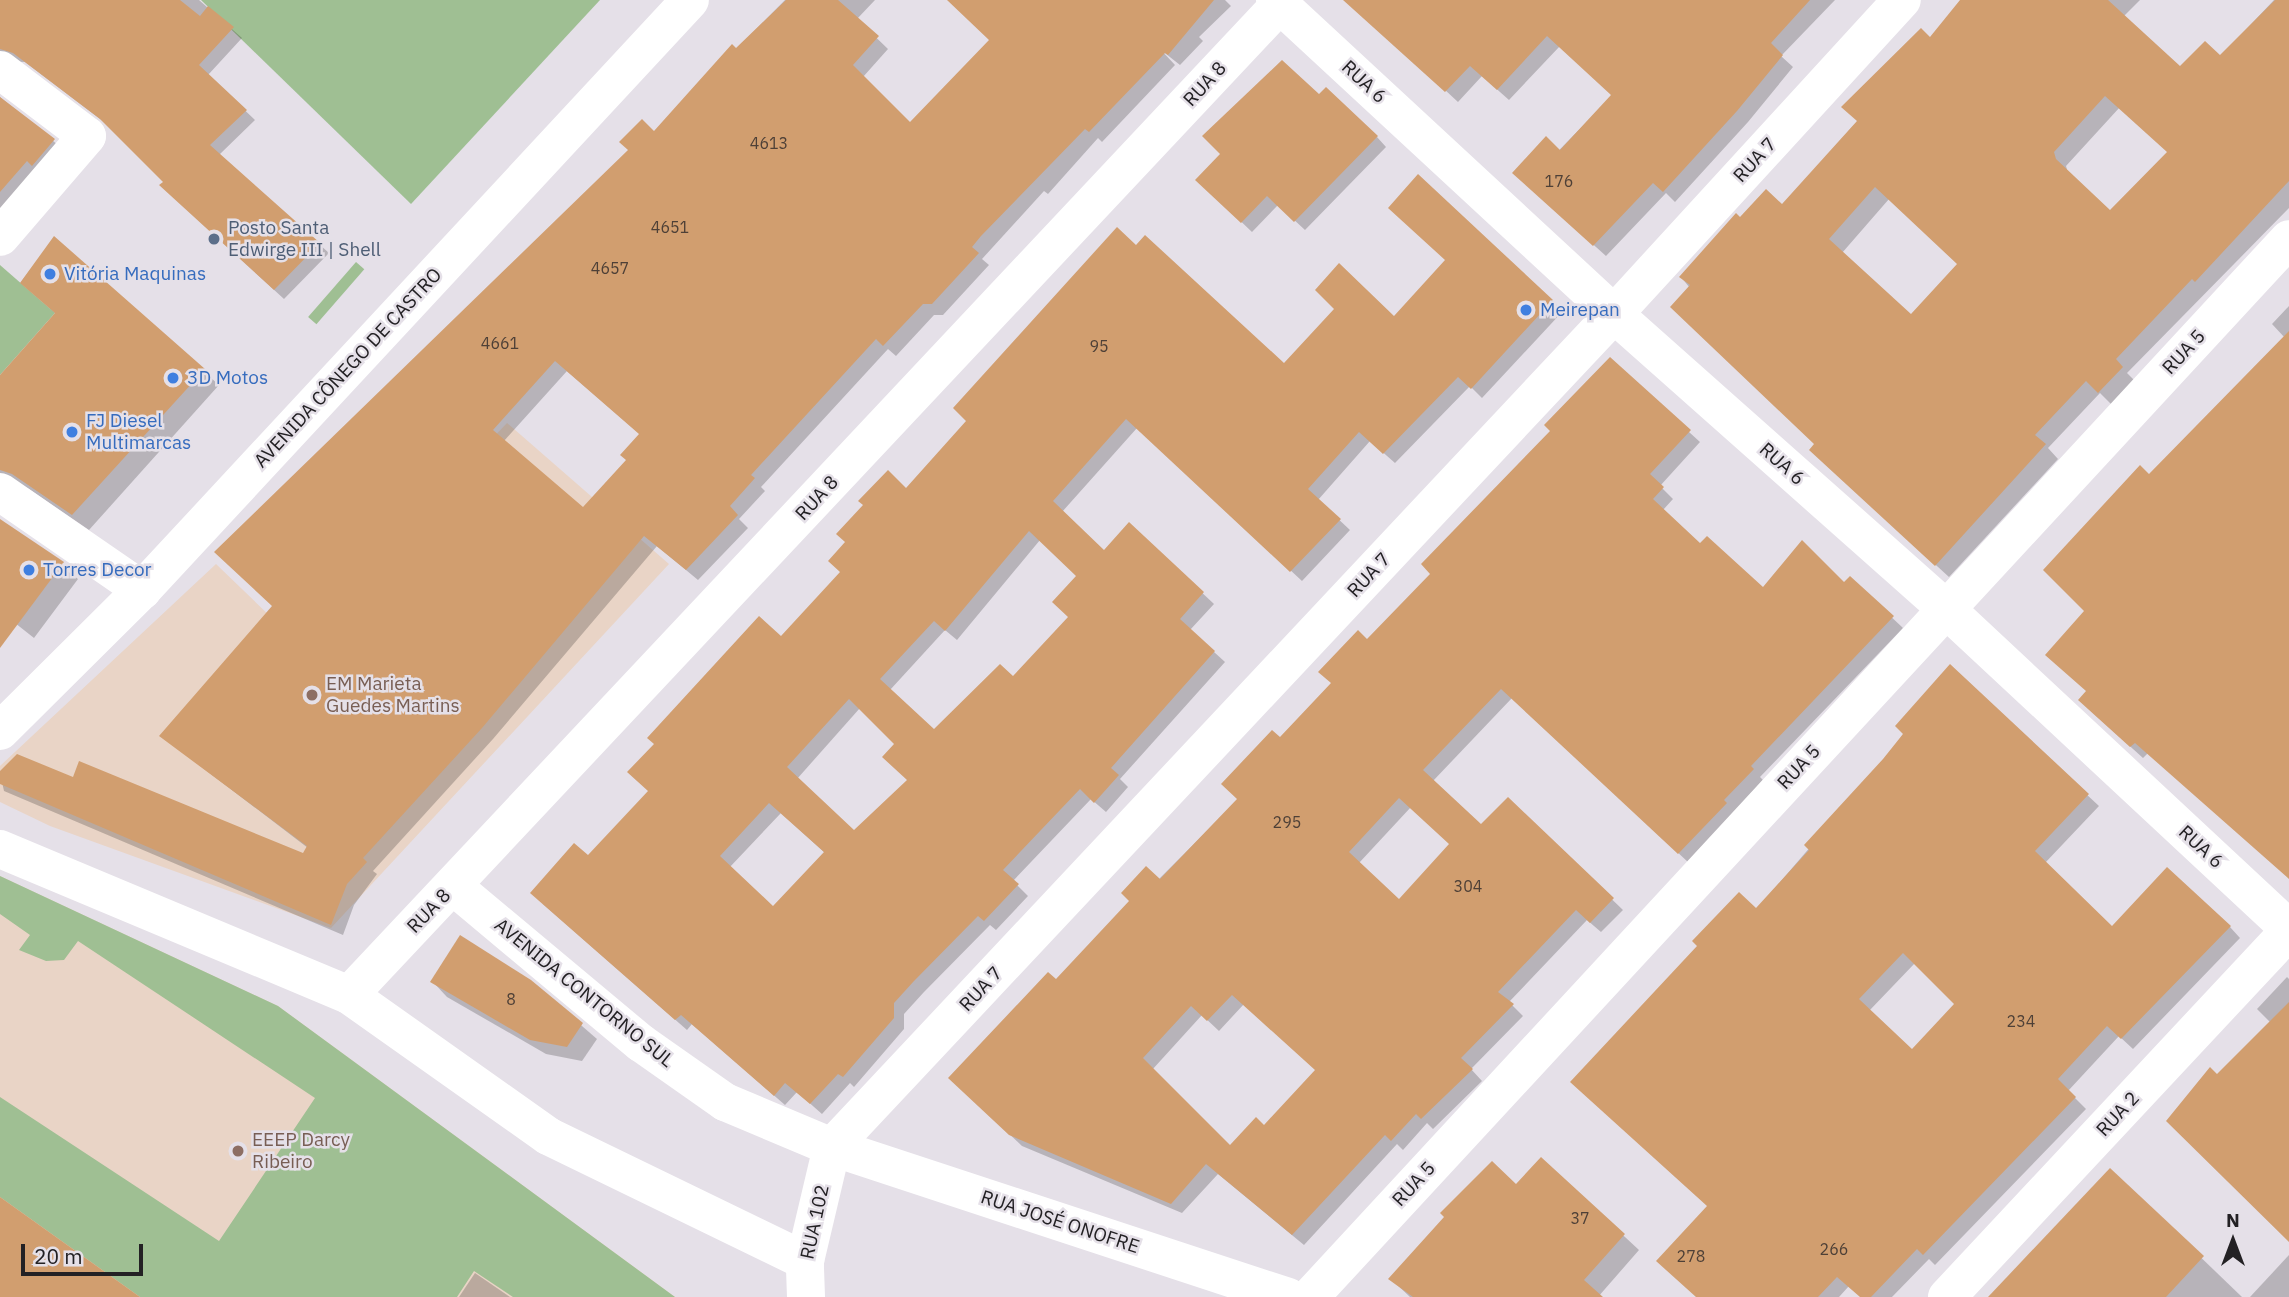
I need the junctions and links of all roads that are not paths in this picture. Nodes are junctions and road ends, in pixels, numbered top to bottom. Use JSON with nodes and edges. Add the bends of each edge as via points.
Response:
{"nodes":[{"id":1,"x":690,"y":0,"type":"edge"},
{"id":2,"x":1902,"y":0,"type":"edge"},
{"id":3,"x":1279,"y":1,"type":"edge"},
{"id":4,"x":0,"y":70,"type":"edge"},
{"id":5,"x":0,"y":237,"type":"edge"},
{"id":6,"x":2289,"y":239,"type":"edge"},
{"id":7,"x":1614,"y":314,"type":"junction"},
{"id":8,"x":0,"y":492,"type":"edge"},
{"id":9,"x":142,"y":590,"type":"junction"},
{"id":10,"x":1945,"y":608,"type":"junction"},
{"id":11,"x":0,"y":731,"type":"edge"},
{"id":12,"x":0,"y":849,"type":"edge"},
{"id":13,"x":453,"y":886,"type":"junction"},
{"id":14,"x":2289,"y":930,"type":"edge"},
{"id":15,"x":349,"y":995,"type":"junction"},
{"id":16,"x":832,"y":1147,"type":"junction"},
{"id":17,"x":806,"y":1279,"type":"edge"},
{"id":18,"x":1288,"y":1297,"type":"edge"},
{"id":19,"x":1310,"y":1297,"type":"edge"},
{"id":20,"x":1947,"y":1297,"type":"edge"}],
"edges":[{"from":1,"to":9,"type":"street","name":"AVENIDA CÔNEGO DE CASTRO"},
{"from":2,"to":7,"type":"street","name":"RUA 7"},
{"from":3,"to":7,"type":"street","name":"RUA 6"},
{"from":3,"to":13,"type":"street","name":"RUA 8"},
{"from":4,"to":5,"type":"street","via":[[87,136]]},
{"from":6,"to":10,"type":"street","name":"RUA 5"},
{"from":7,"to":10,"type":"street","name":"RUA 6"},
{"from":7,"to":16,"type":"street","name":"RUA 7"},
{"from":8,"to":9,"type":"street"},
{"from":9,"to":11,"type":"street","name":"AVENIDA CÔNEGO DE CASTRO"},
{"from":10,"to":14,"type":"street","name":"RUA 6"},
{"from":10,"to":19,"type":"street","name":"RUA 5"},
{"from":12,"to":15,"type":"street"},
{"from":13,"to":15,"type":"street","name":"RUA 8"},
{"from":13,"to":16,"type":"street","name":"AVENIDA CONTORNO SUL","via":[[640,1043],[714,1094]]},
{"from":14,"to":20,"type":"street","name":"RUA 2"},
{"from":15,"to":17,"type":"street","via":[[548,1136]]},
{"from":16,"to":17,"type":"street","name":"RUA 102"},
{"from":16,"to":18,"type":"street","name":"RUA JOSÉ ONOFRE"}]}
